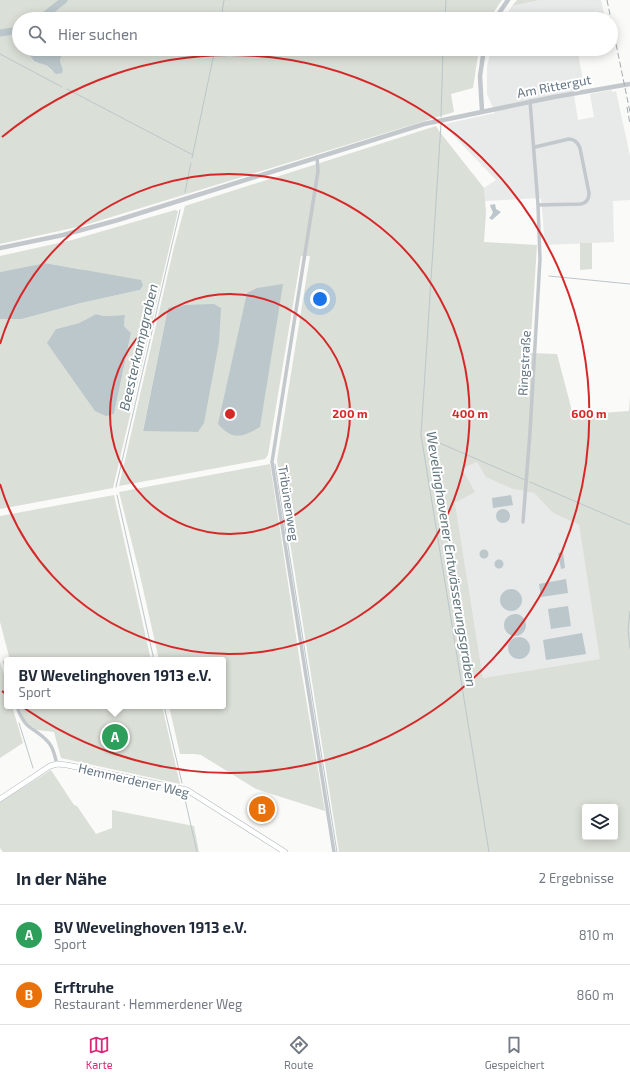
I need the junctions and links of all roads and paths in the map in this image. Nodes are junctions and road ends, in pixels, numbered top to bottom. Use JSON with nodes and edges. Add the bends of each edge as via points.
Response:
{"nodes":[{"id":1,"x":508,"y":0,"type":"edge"},
{"id":2,"x":500,"y":12,"type":"edge"},
{"id":3,"x":483,"y":56,"type":"edge"},
{"id":4,"x":630,"y":84,"type":"edge"},
{"id":5,"x":530,"y":101,"type":"junction"},
{"id":6,"x":482,"y":111,"type":"junction"},
{"id":7,"x":535,"y":146,"type":"junction"},
{"id":8,"x":317,"y":157,"type":"junction"},
{"id":9,"x":538,"y":205,"type":"junction"},
{"id":10,"x":0,"y":248,"type":"edge"},
{"id":11,"x":523,"y":522,"type":"dead end"},
{"id":12,"x":18,"y":709,"type":"edge"},
{"id":13,"x":57,"y":764,"type":"junction"},
{"id":14,"x":0,"y":799,"type":"edge"},
{"id":15,"x":285,"y":852,"type":"edge"},
{"id":16,"x":334,"y":852,"type":"edge"}],
"edges":[{"from":1,"to":2,"type":"street"},
{"from":3,"to":6,"type":"street","via":[[480,72]]},
{"from":4,"to":5,"type":"street","name":"Am Rittergut"},
{"from":5,"to":6,"type":"street","name":"Am Rittergut"},
{"from":5,"to":7,"type":"street","name":"Ringstraße"},
{"from":6,"to":8,"type":"street","name":"Am Rittergut","via":[[418,125]]},
{"from":7,"to":9,"type":"street","name":"Ringstraße"},
{"from":7,"to":9,"type":"street","via":[[569,139],[576,142],[580,148],[589,195],[587,200],[580,204]]},
{"from":8,"to":10,"type":"street","name":"Am Rittergut","via":[[89,228]]},
{"from":8,"to":16,"type":"street","name":"Tribünenweg","via":[[318,171],[272,462]]},
{"from":9,"to":11,"type":"street","name":"Ringstraße","via":[[540,259]]},
{"from":12,"to":13,"type":"street","via":[[24,723],[51,745]]},
{"from":13,"to":14,"type":"main road","via":[[48,767]]},
{"from":13,"to":15,"type":"main road","name":"Hemmerdener Weg","via":[[187,790]]}]}
